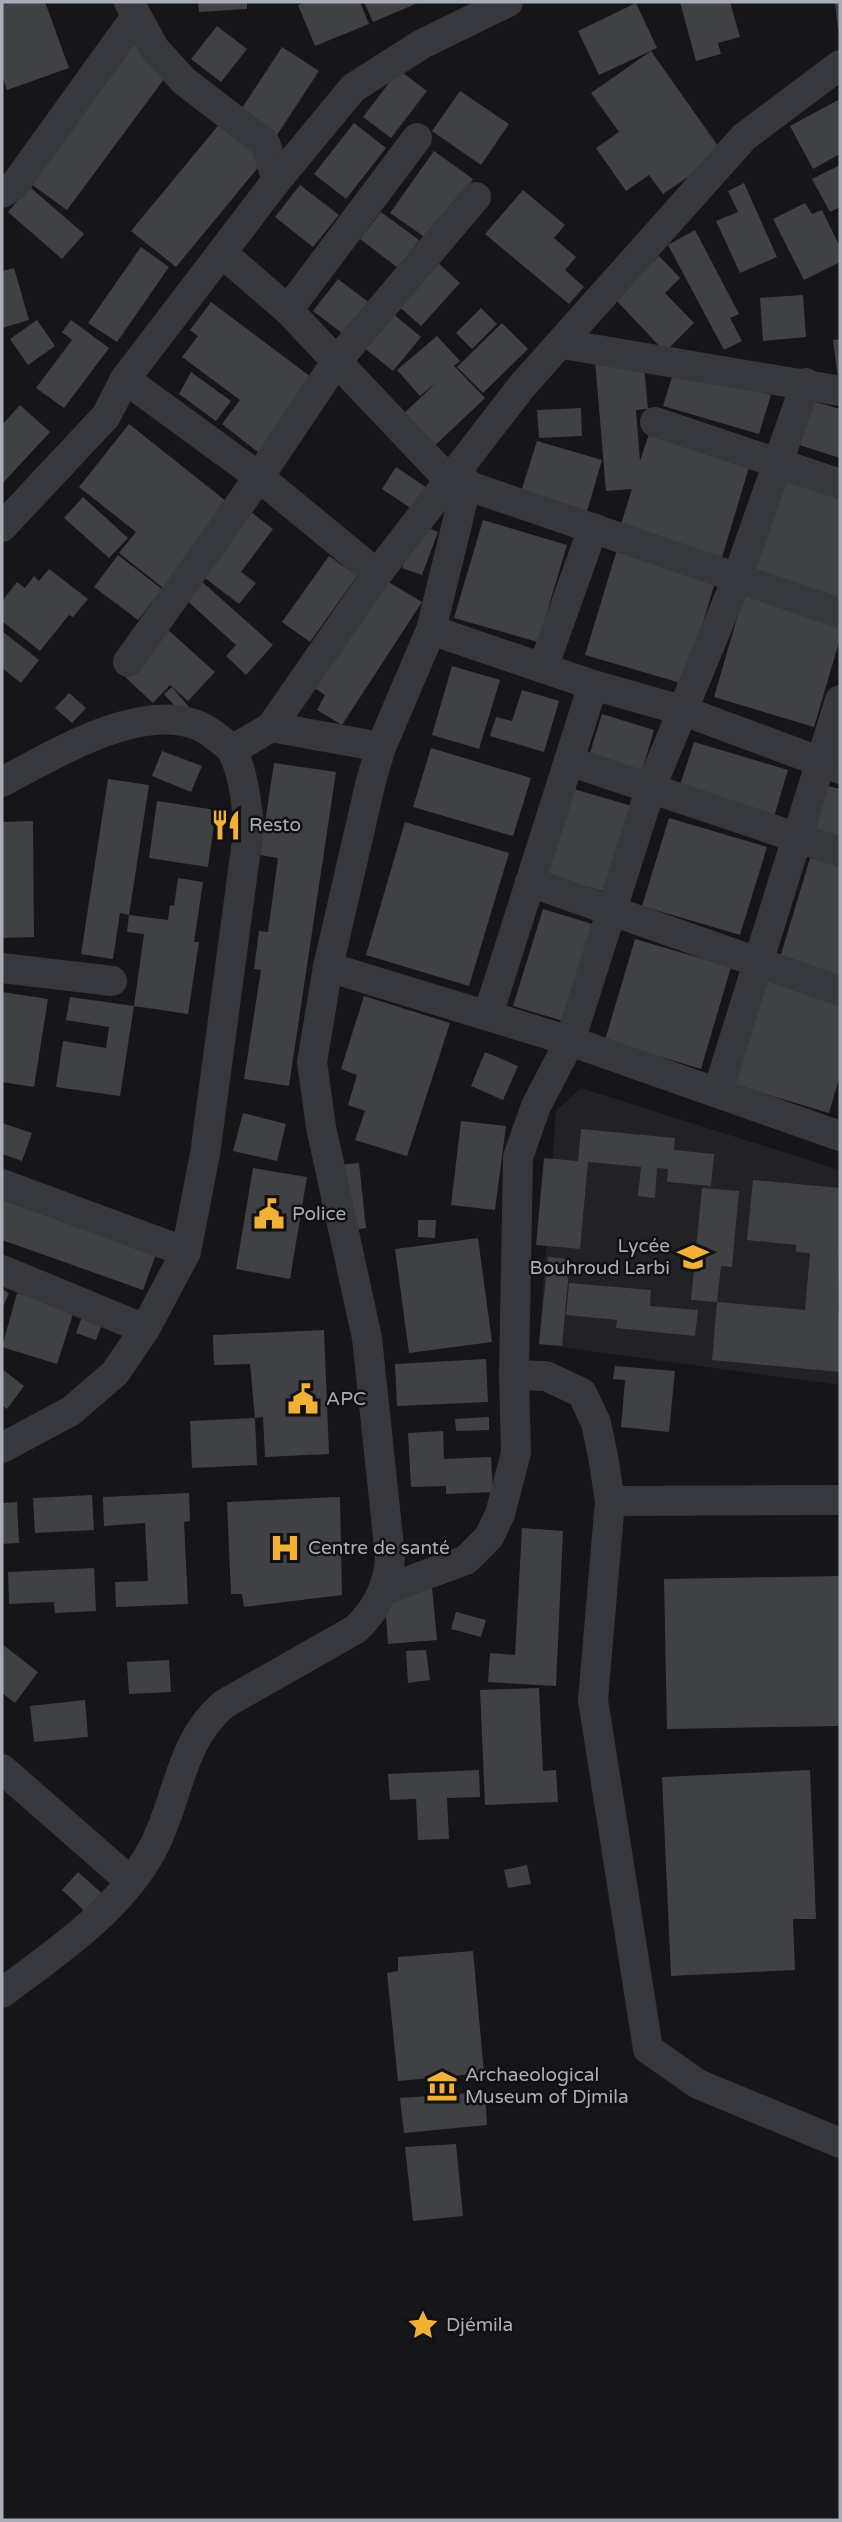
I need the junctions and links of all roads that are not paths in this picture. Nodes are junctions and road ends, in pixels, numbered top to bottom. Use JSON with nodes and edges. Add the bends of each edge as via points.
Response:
{"nodes":[{"id":1,"x":508,"y":2,"type":"edge"},
{"id":2,"x":132,"y":10,"type":"edge"},
{"id":3,"x":840,"y":65,"type":"edge"},
{"id":4,"x":417,"y":138,"type":"dead end"},
{"id":5,"x":277,"y":180,"type":"junction"},
{"id":6,"x":2,"y":193,"type":"edge"},
{"id":7,"x":476,"y":197,"type":"dead end"},
{"id":8,"x":222,"y":253,"type":"junction"},
{"id":9,"x":288,"y":310,"type":"junction"},
{"id":10,"x":563,"y":344,"type":"junction"},
{"id":11,"x":336,"y":362,"type":"junction"},
{"id":12,"x":125,"y":379,"type":"junction"},
{"id":13,"x":806,"y":383,"type":"junction"},
{"id":14,"x":840,"y":391,"type":"edge"},
{"id":15,"x":655,"y":422,"type":"dead end"},
{"id":16,"x":776,"y":463,"type":"junction"},
{"id":17,"x":260,"y":477,"type":"junction"},
{"id":18,"x":457,"y":481,"type":"junction"},
{"id":19,"x":840,"y":484,"type":"edge"},
{"id":20,"x":2,"y":527,"type":"edge"},
{"id":21,"x":593,"y":528,"type":"junction"},
{"id":22,"x":377,"y":574,"type":"junction"},
{"id":23,"x":737,"y":579,"type":"junction"},
{"id":24,"x":840,"y":613,"type":"edge"},
{"id":25,"x":431,"y":630,"type":"junction"},
{"id":26,"x":128,"y":662,"type":"dead end"},
{"id":27,"x":543,"y":668,"type":"junction"},
{"id":28,"x":593,"y":685,"type":"junction"},
{"id":29,"x":840,"y":700,"type":"edge"},
{"id":30,"x":681,"y":710,"type":"junction"},
{"id":31,"x":271,"y":727,"type":"junction"},
{"id":32,"x":381,"y":747,"type":"junction"},
{"id":33,"x":232,"y":750,"type":"junction"},
{"id":34,"x":569,"y":761,"type":"junction"},
{"id":35,"x":830,"y":766,"type":"edge"},
{"id":36,"x":2,"y":782,"type":"edge"},
{"id":37,"x":651,"y":787,"type":"junction"},
{"id":38,"x":796,"y":837,"type":"junction"},
{"id":39,"x":840,"y":852,"type":"edge"},
{"id":40,"x":530,"y":882,"type":"junction"},
{"id":41,"x":614,"y":911,"type":"junction"},
{"id":42,"x":758,"y":962,"type":"junction"},
{"id":43,"x":328,"y":967,"type":"junction"},
{"id":44,"x":2,"y":968,"type":"edge"},
{"id":45,"x":112,"y":981,"type":"dead end"},
{"id":46,"x":840,"y":991,"type":"edge"},
{"id":47,"x":488,"y":1015,"type":"junction"},
{"id":48,"x":570,"y":1041,"type":"junction"},
{"id":49,"x":718,"y":1091,"type":"junction"},
{"id":50,"x":840,"y":1136,"type":"edge"},
{"id":51,"x":2,"y":1184,"type":"edge"},
{"id":52,"x":186,"y":1252,"type":"junction"},
{"id":53,"x":2,"y":1270,"type":"edge"},
{"id":54,"x":145,"y":1329,"type":"junction"},
{"id":55,"x":513,"y":1375,"type":"junction"},
{"id":56,"x":4,"y":1443,"type":"edge"},
{"id":57,"x":840,"y":1500,"type":"edge"},
{"id":58,"x":610,"y":1501,"type":"junction"},
{"id":59,"x":384,"y":1590,"type":"junction"},
{"id":60,"x":2,"y":1769,"type":"edge"},
{"id":61,"x":131,"y":1881,"type":"junction"},
{"id":62,"x":2,"y":1993,"type":"edge"},
{"id":63,"x":840,"y":2143,"type":"edge"}],
"edges":[{"from":1,"to":5,"type":"street","via":[[422,44],[353,88]]},
{"from":2,"to":5,"type":"street","via":[[154,48],[184,81],[265,143]]},
{"from":2,"to":6,"type":"street","via":[[14,186]]},
{"from":3,"to":10,"type":"street","via":[[744,137]]},
{"from":4,"to":9,"type":"street"},
{"from":5,"to":8,"type":"street"},
{"from":7,"to":11,"type":"street"},
{"from":8,"to":9,"type":"street"},
{"from":8,"to":12,"type":"street"},
{"from":9,"to":11,"type":"street"},
{"from":10,"to":13,"type":"street"},
{"from":10,"to":18,"type":"street","via":[[522,386]]},
{"from":11,"to":17,"type":"street"},
{"from":11,"to":18,"type":"street"},
{"from":12,"to":17,"type":"street"},
{"from":12,"to":20,"type":"street","via":[[106,416]]},
{"from":13,"to":14,"type":"street"},
{"from":13,"to":16,"type":"street"},
{"from":15,"to":16,"type":"street"},
{"from":16,"to":19,"type":"street"},
{"from":16,"to":23,"type":"street"},
{"from":17,"to":22,"type":"street"},
{"from":17,"to":26,"type":"street"},
{"from":18,"to":21,"type":"street"},
{"from":18,"to":22,"type":"street"},
{"from":18,"to":25,"type":"street"},
{"from":21,"to":23,"type":"street"},
{"from":21,"to":27,"type":"street"},
{"from":22,"to":31,"type":"street"},
{"from":23,"to":24,"type":"street"},
{"from":23,"to":30,"type":"street"},
{"from":25,"to":27,"type":"street"},
{"from":25,"to":32,"type":"street"},
{"from":27,"to":28,"type":"street"},
{"from":28,"to":30,"type":"street"},
{"from":28,"to":34,"type":"street"},
{"from":29,"to":35,"type":"street"},
{"from":30,"to":35,"type":"street"},
{"from":30,"to":37,"type":"street"},
{"from":31,"to":32,"type":"street"},
{"from":31,"to":33,"type":"street"},
{"from":32,"to":43,"type":"street"},
{"from":33,"to":36,"type":"street","via":[[206,728],[189,721],[155,718],[79,741]]},
{"from":33,"to":52,"type":"street","via":[[242,777],[249,826],[205,1154]]},
{"from":34,"to":37,"type":"street"},
{"from":34,"to":40,"type":"street"},
{"from":35,"to":38,"type":"street"},
{"from":37,"to":38,"type":"street"},
{"from":37,"to":41,"type":"street"},
{"from":38,"to":39,"type":"street"},
{"from":38,"to":42,"type":"street"},
{"from":40,"to":41,"type":"street"},
{"from":40,"to":47,"type":"street"},
{"from":41,"to":42,"type":"street"},
{"from":41,"to":48,"type":"street"},
{"from":42,"to":46,"type":"street"},
{"from":42,"to":49,"type":"street"},
{"from":43,"to":47,"type":"street"},
{"from":43,"to":59,"type":"street","via":[[312,1062],[321,1127],[367,1338],[390,1556]]},
{"from":44,"to":45,"type":"street"},
{"from":47,"to":48,"type":"street"},
{"from":48,"to":49,"type":"street"},
{"from":48,"to":55,"type":"street","via":[[536,1106],[518,1157]]},
{"from":49,"to":50,"type":"street"},
{"from":51,"to":52,"type":"street"},
{"from":52,"to":54,"type":"street"},
{"from":53,"to":54,"type":"street"},
{"from":54,"to":56,"type":"street","via":[[115,1373],[71,1411]]},
{"from":55,"to":58,"type":"street","via":[[546,1376],[582,1393],[596,1423]]},
{"from":55,"to":59,"type":"street","via":[[516,1453],[489,1537],[466,1560]]},
{"from":57,"to":58,"type":"street"},
{"from":58,"to":63,"type":"street","via":[[593,1700],[648,2049],[698,2084]]},
{"from":59,"to":61,"type":"street","via":[[356,1629],[211,1715],[189,1748],[159,1835]]},
{"from":60,"to":61,"type":"street"},
{"from":61,"to":62,"type":"street","via":[[76,1937]]}]}
